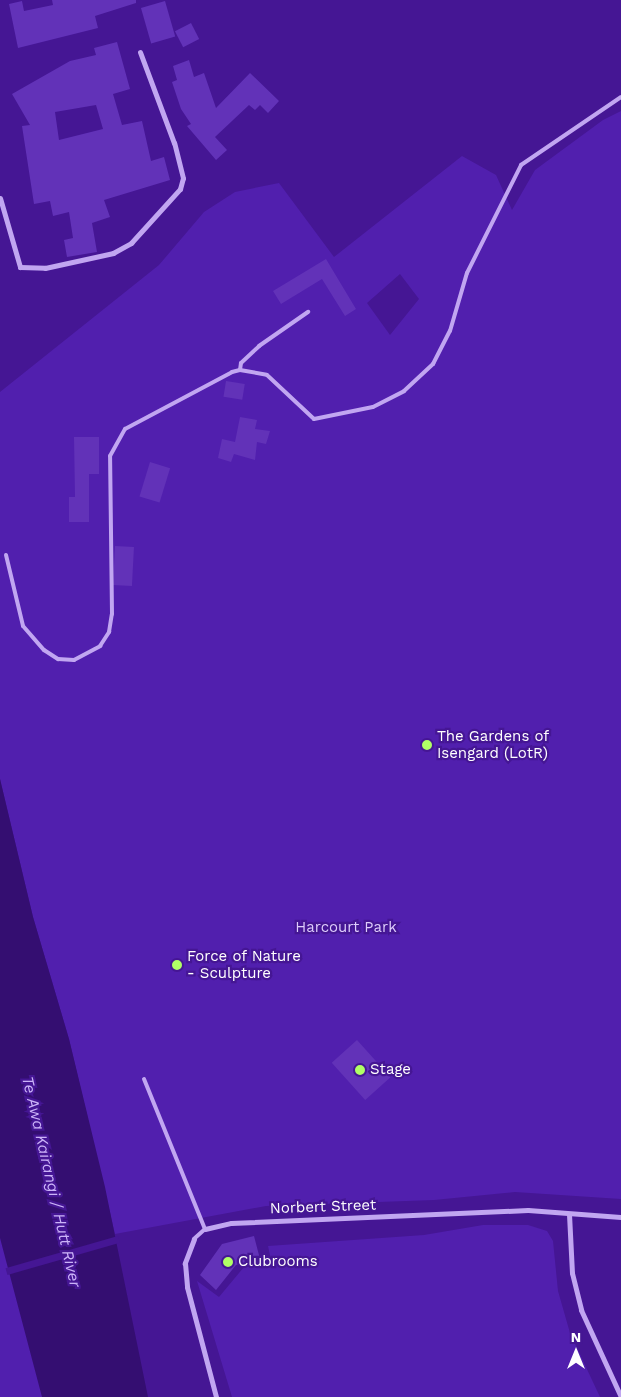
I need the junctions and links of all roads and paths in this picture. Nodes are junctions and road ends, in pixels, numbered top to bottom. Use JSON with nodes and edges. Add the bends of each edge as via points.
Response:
{"nodes":[{"id":1,"x":140,"y":52,"type":"dead end"},
{"id":2,"x":621,"y":97,"type":"edge"},
{"id":3,"x":0,"y":198,"type":"edge"},
{"id":4,"x":308,"y":312,"type":"dead end"},
{"id":5,"x":240,"y":370,"type":"junction"},
{"id":6,"x":6,"y":555,"type":"dead end"},
{"id":7,"x":144,"y":1080,"type":"dead end"},
{"id":8,"x":569,"y":1214,"type":"junction"},
{"id":9,"x":621,"y":1217,"type":"edge"},
{"id":10,"x":205,"y":1229,"type":"junction"},
{"id":11,"x":194,"y":1239,"type":"joint"},
{"id":12,"x":216,"y":1397,"type":"edge"},
{"id":13,"x":621,"y":1397,"type":"edge"}],
"edges":[{"from":1,"to":3,"type":"street","via":[[182,166],[180,189],[122,249],[45,268],[20,267]]},
{"from":2,"to":5,"type":"lane","via":[[521,166],[467,273],[450,331],[432,364],[404,391],[373,407],[314,419],[267,375]]},
{"from":4,"to":5,"type":"lane","via":[[259,346],[240,363]]},
{"from":5,"to":6,"type":"lane","via":[[125,429],[110,456],[112,614],[109,632],[100,646],[74,660],[58,659],[44,650],[23,626]]},
{"from":7,"to":10,"type":"lane"},
{"from":8,"to":9,"type":"street","name":"Norbert Street"},
{"from":8,"to":10,"type":"street","name":"Norbert Street","via":[[528,1210],[230,1223]]},
{"from":8,"to":13,"type":"street","via":[[572,1273],[581,1310]]},
{"from":10,"to":11,"type":"lane","name":"Norbert Street"},
{"from":11,"to":12,"type":"street","name":"Norbert Street","via":[[185,1264],[186,1287]]}]}
